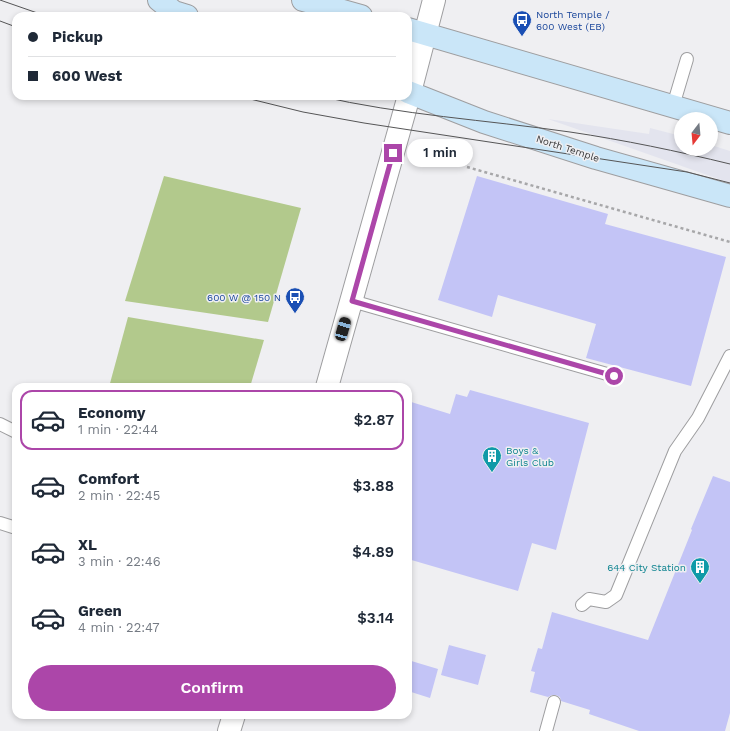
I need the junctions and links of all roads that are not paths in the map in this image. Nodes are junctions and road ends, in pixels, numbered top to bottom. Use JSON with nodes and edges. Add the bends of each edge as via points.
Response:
{"nodes":[{"id":1,"x":159,"y":0,"type":"edge"},
{"id":2,"x":303,"y":0,"type":"edge"},
{"id":3,"x":434,"y":0,"type":"edge"},
{"id":4,"x":174,"y":12,"type":"edge"},
{"id":5,"x":346,"y":12,"type":"edge"},
{"id":6,"x":416,"y":32,"type":"edge"},
{"id":7,"x":687,"y":59,"type":"dead end"},
{"id":8,"x":412,"y":66,"type":"edge"},
{"id":9,"x":412,"y":93,"type":"edge"},
{"id":10,"x":407,"y":100,"type":"edge"},
{"id":11,"x":673,"y":106,"type":"junction"},
{"id":12,"x":730,"y":123,"type":"edge"},
{"id":13,"x":730,"y":196,"type":"edge"},
{"id":14,"x":352,"y":301,"type":"junction"},
{"id":15,"x":730,"y":356,"type":"edge"},
{"id":16,"x":614,"y":376,"type":"dead end"},
{"id":17,"x":328,"y":383,"type":"edge"},
{"id":18,"x":0,"y":424,"type":"edge"},
{"id":19,"x":12,"y":430,"type":"edge"},
{"id":20,"x":0,"y":523,"type":"edge"},
{"id":21,"x":12,"y":527,"type":"edge"},
{"id":22,"x":582,"y":605,"type":"dead end"},
{"id":23,"x":554,"y":702,"type":"dead end"},
{"id":24,"x":233,"y":719,"type":"edge"},
{"id":25,"x":230,"y":731,"type":"edge"},
{"id":26,"x":546,"y":731,"type":"edge"}],
"edges":[{"from":1,"to":4,"type":"main road"},
{"from":2,"to":5,"type":"main road"},
{"from":3,"to":6,"type":"street"},
{"from":6,"to":8,"type":"street"},
{"from":6,"to":11,"type":"main road"},
{"from":7,"to":11,"type":"lane"},
{"from":9,"to":13,"type":"main road","name":"North Temple","via":[[484,122],[596,158]]},
{"from":10,"to":14,"type":"street"},
{"from":11,"to":12,"type":"main road"},
{"from":14,"to":16,"type":"lane"},
{"from":14,"to":17,"type":"street"},
{"from":15,"to":22,"type":"lane","via":[[698,418],[675,451],[616,595],[606,602],[589,599]]},
{"from":18,"to":19,"type":"lane"},
{"from":20,"to":21,"type":"lane"},
{"from":23,"to":26,"type":"lane"},
{"from":24,"to":25,"type":"street"}]}
